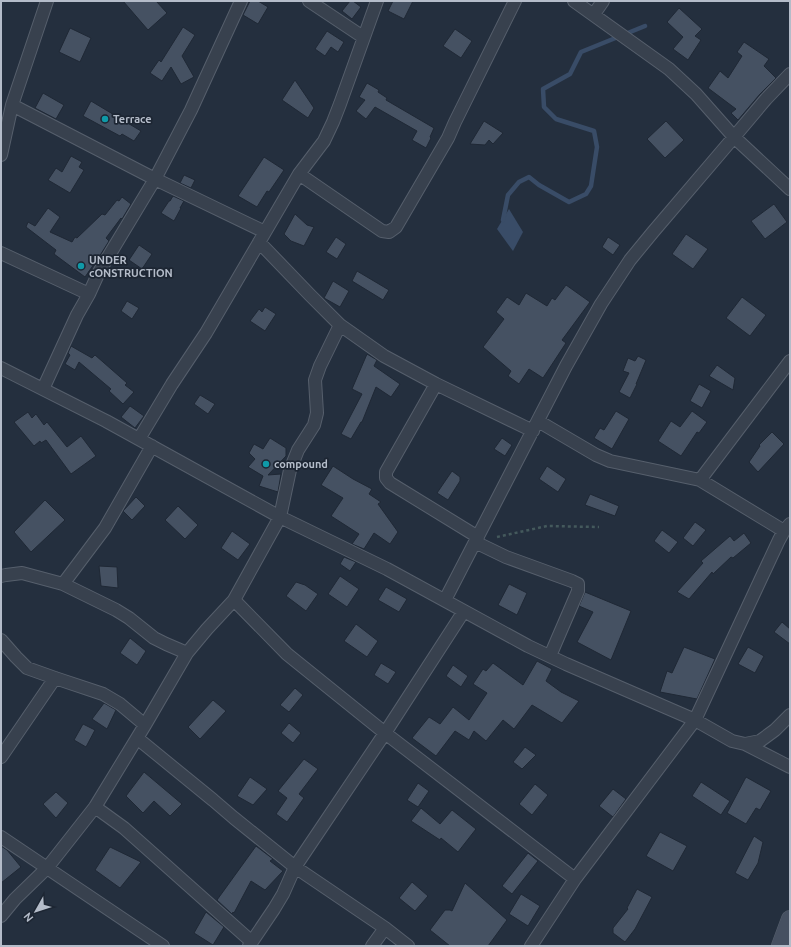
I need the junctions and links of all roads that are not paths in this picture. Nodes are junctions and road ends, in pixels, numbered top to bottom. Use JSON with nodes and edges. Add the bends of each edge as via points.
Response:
{"nodes":[{"id":1,"x":47,"y":1,"type":"edge"},
{"id":2,"x":241,"y":1,"type":"edge"},
{"id":3,"x":309,"y":1,"type":"edge"},
{"id":4,"x":377,"y":1,"type":"edge"},
{"id":5,"x":515,"y":1,"type":"edge"},
{"id":6,"x":574,"y":1,"type":"edge"},
{"id":7,"x":603,"y":1,"type":"edge"},
{"id":8,"x":594,"y":14,"type":"junction"},
{"id":9,"x":364,"y":37,"type":"junction"},
{"id":10,"x":790,"y":74,"type":"edge"},
{"id":11,"x":12,"y":105,"type":"junction"},
{"id":12,"x":734,"y":137,"type":"junction"},
{"id":13,"x":1,"y":155,"type":"edge"},
{"id":14,"x":299,"y":174,"type":"junction"},
{"id":15,"x":155,"y":179,"type":"junction"},
{"id":16,"x":790,"y":189,"type":"edge"},
{"id":17,"x":262,"y":237,"type":"junction"},
{"id":18,"x":1,"y":253,"type":"edge"},
{"id":19,"x":89,"y":294,"type":"junction"},
{"id":20,"x":340,"y":324,"type":"junction"},
{"id":21,"x":790,"y":361,"type":"edge"},
{"id":22,"x":1,"y":368,"type":"edge"},
{"id":23,"x":436,"y":384,"type":"junction"},
{"id":24,"x":43,"y":389,"type":"junction"},
{"id":25,"x":535,"y":426,"type":"junction"},
{"id":26,"x":139,"y":440,"type":"junction"},
{"id":27,"x":152,"y":446,"type":"junction"},
{"id":28,"x":700,"y":480,"type":"junction"},
{"id":29,"x":280,"y":516,"type":"junction"},
{"id":30,"x":787,"y":527,"type":"edge"},
{"id":31,"x":476,"y":540,"type":"junction"},
{"id":32,"x":1,"y":576,"type":"edge"},
{"id":33,"x":63,"y":584,"type":"junction"},
{"id":34,"x":234,"y":600,"type":"junction"},
{"id":35,"x":445,"y":600,"type":"junction"},
{"id":36,"x":464,"y":611,"type":"junction"},
{"id":37,"x":1,"y":640,"type":"edge"},
{"id":38,"x":187,"y":653,"type":"junction"},
{"id":39,"x":550,"y":656,"type":"junction"},
{"id":40,"x":55,"y":678,"type":"junction"},
{"id":41,"x":790,"y":714,"type":"edge"},
{"id":42,"x":695,"y":720,"type":"junction"},
{"id":43,"x":145,"y":725,"type":"junction"},
{"id":44,"x":385,"y":732,"type":"junction"},
{"id":45,"x":137,"y":738,"type":"junction"},
{"id":46,"x":745,"y":744,"type":"junction"},
{"id":47,"x":1,"y":757,"type":"edge"},
{"id":48,"x":790,"y":767,"type":"edge"},
{"id":49,"x":95,"y":807,"type":"junction"},
{"id":50,"x":1,"y":837,"type":"edge"},
{"id":51,"x":295,"y":867,"type":"junction"},
{"id":52,"x":47,"y":868,"type":"junction"},
{"id":53,"x":575,"y":878,"type":"junction"},
{"id":54,"x":2,"y":913,"type":"edge"},
{"id":55,"x":790,"y":919,"type":"edge"},
{"id":56,"x":385,"y":928,"type":"junction"},
{"id":57,"x":250,"y":944,"type":"edge"},
{"id":58,"x":163,"y":946,"type":"edge"},
{"id":59,"x":372,"y":946,"type":"edge"},
{"id":60,"x":408,"y":946,"type":"edge"},
{"id":61,"x":531,"y":946,"type":"edge"},
{"id":62,"x":780,"y":946,"type":"edge"}],
"edges":[{"from":1,"to":11,"type":"street"},
{"from":2,"to":15,"type":"street","via":[[191,110]]},
{"from":3,"to":9,"type":"street"},
{"from":4,"to":9,"type":"street"},
{"from":5,"to":14,"type":"street","via":[[448,138],[396,227],[389,232],[382,231]]},
{"from":6,"to":8,"type":"street"},
{"from":7,"to":8,"type":"street"},
{"from":8,"to":12,"type":"street","via":[[669,69],[696,94]]},
{"from":9,"to":14,"type":"street","via":[[327,135]]},
{"from":10,"to":12,"type":"street"},
{"from":11,"to":13,"type":"street"},
{"from":11,"to":15,"type":"street"},
{"from":12,"to":16,"type":"street"},
{"from":12,"to":25,"type":"street","via":[[630,260],[601,304]]},
{"from":14,"to":17,"type":"street"},
{"from":15,"to":17,"type":"street"},
{"from":15,"to":19,"type":"street","via":[[99,272]]},
{"from":17,"to":20,"type":"street","via":[[310,295]]},
{"from":17,"to":26,"type":"street"},
{"from":18,"to":19,"type":"street"},
{"from":19,"to":24,"type":"street"},
{"from":20,"to":23,"type":"street","via":[[384,356]]},
{"from":20,"to":29,"type":"street","via":[[315,380],[317,414],[314,426],[298,450],[290,470]]},
{"from":21,"to":28,"type":"street"},
{"from":22,"to":24,"type":"street"},
{"from":23,"to":25,"type":"street"},
{"from":23,"to":31,"type":"street","via":[[386,472],[386,478]]},
{"from":24,"to":26,"type":"street"},
{"from":25,"to":28,"type":"street","via":[[610,461]]},
{"from":25,"to":31,"type":"street"},
{"from":26,"to":27,"type":"street"},
{"from":27,"to":29,"type":"street"},
{"from":27,"to":33,"type":"street","via":[[104,528]]},
{"from":28,"to":30,"type":"street"},
{"from":29,"to":34,"type":"street"},
{"from":29,"to":35,"type":"street"},
{"from":30,"to":42,"type":"street"},
{"from":31,"to":35,"type":"street"},
{"from":31,"to":39,"type":"street","via":[[513,560],[578,584],[578,591]]},
{"from":32,"to":33,"type":"street","via":[[22,573]]},
{"from":33,"to":38,"type":"street","via":[[116,610],[154,638]]},
{"from":34,"to":38,"type":"street"},
{"from":34,"to":44,"type":"street","via":[[287,654]]},
{"from":35,"to":36,"type":"street"},
{"from":36,"to":39,"type":"street"},
{"from":36,"to":44,"type":"street"},
{"from":37,"to":40,"type":"street","via":[[27,668]]},
{"from":38,"to":43,"type":"street"},
{"from":39,"to":42,"type":"street"},
{"from":40,"to":43,"type":"street","via":[[103,694],[120,704]]},
{"from":40,"to":47,"type":"street"},
{"from":41,"to":46,"type":"street","via":[[760,741]]},
{"from":42,"to":46,"type":"street","via":[[732,741]]},
{"from":42,"to":53,"type":"street"},
{"from":43,"to":45,"type":"street"},
{"from":44,"to":51,"type":"street"},
{"from":44,"to":53,"type":"street"},
{"from":45,"to":49,"type":"street"},
{"from":45,"to":51,"type":"street"},
{"from":46,"to":48,"type":"street"},
{"from":49,"to":52,"type":"street"},
{"from":49,"to":57,"type":"street","via":[[124,828]]},
{"from":50,"to":52,"type":"street"},
{"from":51,"to":56,"type":"street"},
{"from":51,"to":57,"type":"street","via":[[283,894]]},
{"from":52,"to":54,"type":"street"},
{"from":52,"to":58,"type":"street"},
{"from":53,"to":61,"type":"street"},
{"from":55,"to":62,"type":"main road"},
{"from":56,"to":59,"type":"street"},
{"from":56,"to":60,"type":"street"}]}
